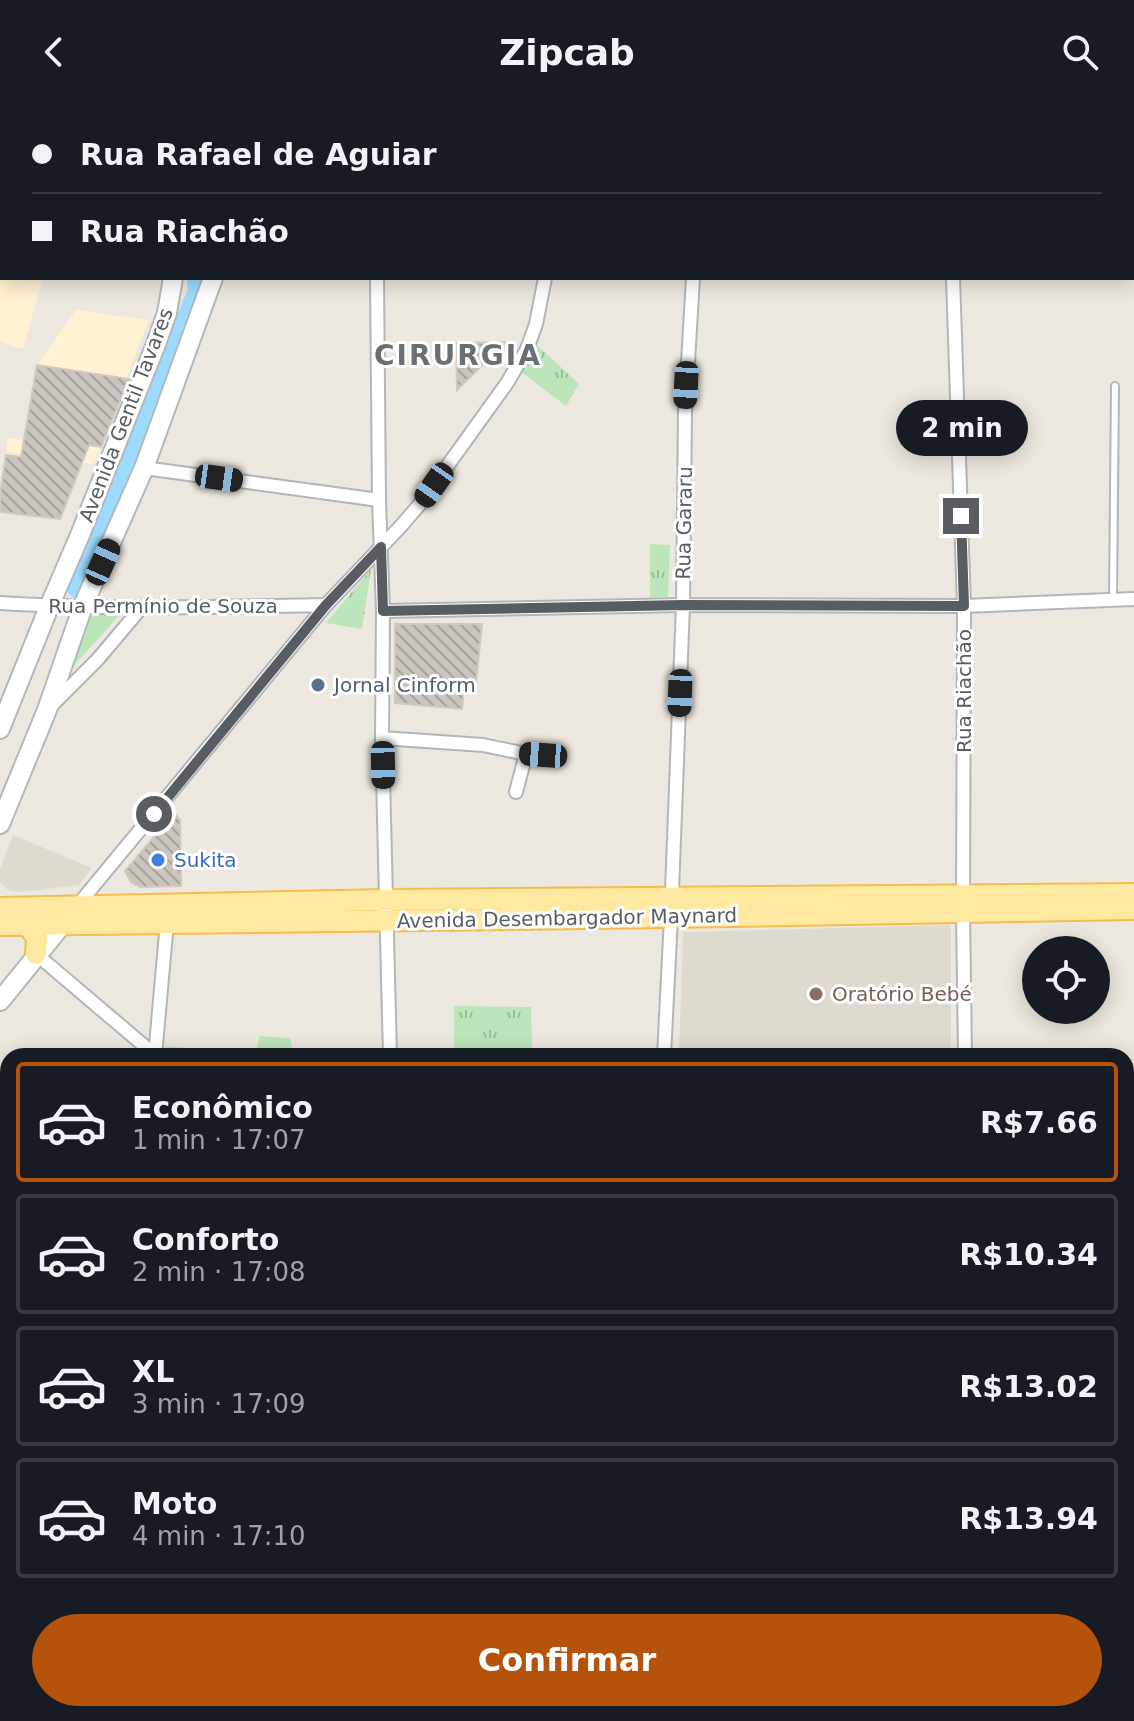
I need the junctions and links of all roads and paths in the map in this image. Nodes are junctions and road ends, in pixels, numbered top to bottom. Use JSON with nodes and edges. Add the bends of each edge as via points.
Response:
{"nodes":[{"id":1,"x":173,"y":280,"type":"edge"},
{"id":2,"x":212,"y":280,"type":"edge"},
{"id":3,"x":377,"y":280,"type":"edge"},
{"id":4,"x":545,"y":280,"type":"edge"},
{"id":5,"x":693,"y":280,"type":"edge"},
{"id":6,"x":953,"y":280,"type":"edge"},
{"id":7,"x":1115,"y":386,"type":"dead end"},
{"id":8,"x":144,"y":468,"type":"junction"},
{"id":9,"x":379,"y":500,"type":"junction"},
{"id":10,"x":381,"y":547,"type":"junction"},
{"id":11,"x":1134,"y":599,"type":"edge"},
{"id":12,"x":1113,"y":600,"type":"junction"},
{"id":13,"x":0,"y":603,"type":"edge"},
{"id":14,"x":326,"y":605,"type":"junction"},
{"id":15,"x":683,"y":605,"type":"junction"},
{"id":16,"x":52,"y":606,"type":"junction"},
{"id":17,"x":81,"y":606,"type":"junction"},
{"id":18,"x":964,"y":606,"type":"junction"},
{"id":19,"x":141,"y":608,"type":"junction"},
{"id":20,"x":383,"y":611,"type":"junction"},
{"id":21,"x":47,"y":710,"type":"junction"},
{"id":22,"x":0,"y":729,"type":"edge"},
{"id":23,"x":382,"y":738,"type":"junction"},
{"id":24,"x":526,"y":754,"type":"junction"},
{"id":25,"x":560,"y":756,"type":"dead end"},
{"id":26,"x":516,"y":792,"type":"dead end"},
{"id":27,"x":0,"y":824,"type":"edge"},
{"id":28,"x":1134,"y":894,"type":"edge"},
{"id":29,"x":964,"y":905,"type":"junction"},
{"id":30,"x":77,"y":906,"type":"junction"},
{"id":31,"x":672,"y":908,"type":"junction"},
{"id":32,"x":1134,"y":909,"type":"edge"},
{"id":33,"x":2,"y":910,"type":"edge"},
{"id":34,"x":385,"y":910,"type":"junction"},
{"id":35,"x":167,"y":922,"type":"junction"},
{"id":36,"x":28,"y":925,"type":"junction"},
{"id":37,"x":60,"y":926,"type":"junction"},
{"id":38,"x":36,"y":954,"type":"junction"},
{"id":39,"x":0,"y":1001,"type":"edge"},
{"id":40,"x":146,"y":1048,"type":"edge"},
{"id":41,"x":156,"y":1048,"type":"edge"},
{"id":42,"x":390,"y":1048,"type":"edge"},
{"id":43,"x":664,"y":1048,"type":"edge"},
{"id":44,"x":965,"y":1048,"type":"edge"}],
"edges":[{"from":1,"to":16,"type":"main road","name":"Avenida Gentil Tavares","via":[[156,344]]},
{"from":2,"to":8,"type":"main road","name":"Avenida Gentil Tavares"},
{"from":3,"to":9,"type":"street"},
{"from":4,"to":10,"type":"street","via":[[527,349],[507,383],[420,504]]},
{"from":5,"to":15,"type":"street","name":"Rua Gararu"},
{"from":6,"to":18,"type":"street","name":"Rua Riachão"},
{"from":7,"to":12,"type":"lane"},
{"from":8,"to":9,"type":"street"},
{"from":8,"to":17,"type":"main road","name":"Avenida Gentil Tavares"},
{"from":9,"to":10,"type":"street"},
{"from":10,"to":14,"type":"street"},
{"from":10,"to":20,"type":"street"},
{"from":11,"to":12,"type":"street"},
{"from":12,"to":18,"type":"street"},
{"from":13,"to":16,"type":"street","name":"Rua Permínio de Souza"},
{"from":14,"to":19,"type":"street","name":"Rua Permínio de Souza"},
{"from":14,"to":30,"type":"street"},
{"from":15,"to":18,"type":"street"},
{"from":15,"to":20,"type":"street"},
{"from":15,"to":31,"type":"street","name":"Rua Gararu"},
{"from":16,"to":17,"type":"street","name":"Rua Permínio de Souza"},
{"from":16,"to":22,"type":"main road","name":"Avenida Gentil Tavares"},
{"from":17,"to":19,"type":"street","name":"Rua Permínio de Souza"},
{"from":17,"to":21,"type":"main road","name":"Avenida Gentil Tavares"},
{"from":18,"to":29,"type":"street","name":"Rua Riachão"},
{"from":19,"to":21,"type":"street","name":"Avenida Gentil Tavares"},
{"from":20,"to":23,"type":"street"},
{"from":21,"to":27,"type":"main road","name":"Avenida Gentil Tavares"},
{"from":23,"to":24,"type":"street","via":[[483,745]]},
{"from":23,"to":34,"type":"street"},
{"from":24,"to":25,"type":"street"},
{"from":24,"to":26,"type":"street"},
{"from":28,"to":29,"type":"main road","name":"Avenida Desembargador Maynard"},
{"from":29,"to":31,"type":"main road","name":"Avenida Desembargador Maynard"},
{"from":29,"to":32,"type":"main road","name":"Avenida Desembargador Maynard"},
{"from":29,"to":44,"type":"street","name":"Rua Riachão"},
{"from":30,"to":33,"type":"main road","name":"Avenida Desembargador Maynard"},
{"from":30,"to":34,"type":"main road","name":"Avenida Desembargador Maynard"},
{"from":30,"to":37,"type":"main road"},
{"from":31,"to":34,"type":"main road","name":"Avenida Desembargador Maynard"},
{"from":31,"to":43,"type":"street","name":"Rua Gararu"},
{"from":33,"to":36,"type":"main road","name":"Avenida Desembargador Maynard"},
{"from":34,"to":35,"type":"main road","name":"Avenida Desembargador Maynard"},
{"from":34,"to":42,"type":"street"},
{"from":35,"to":37,"type":"main road","name":"Avenida Desembargador Maynard"},
{"from":35,"to":41,"type":"street"},
{"from":36,"to":37,"type":"main road","name":"Avenida Desembargador Maynard"},
{"from":36,"to":38,"type":"main road","via":[[37,938]]},
{"from":37,"to":38,"type":"main road"},
{"from":38,"to":39,"type":"main road"},
{"from":38,"to":40,"type":"street"}]}
